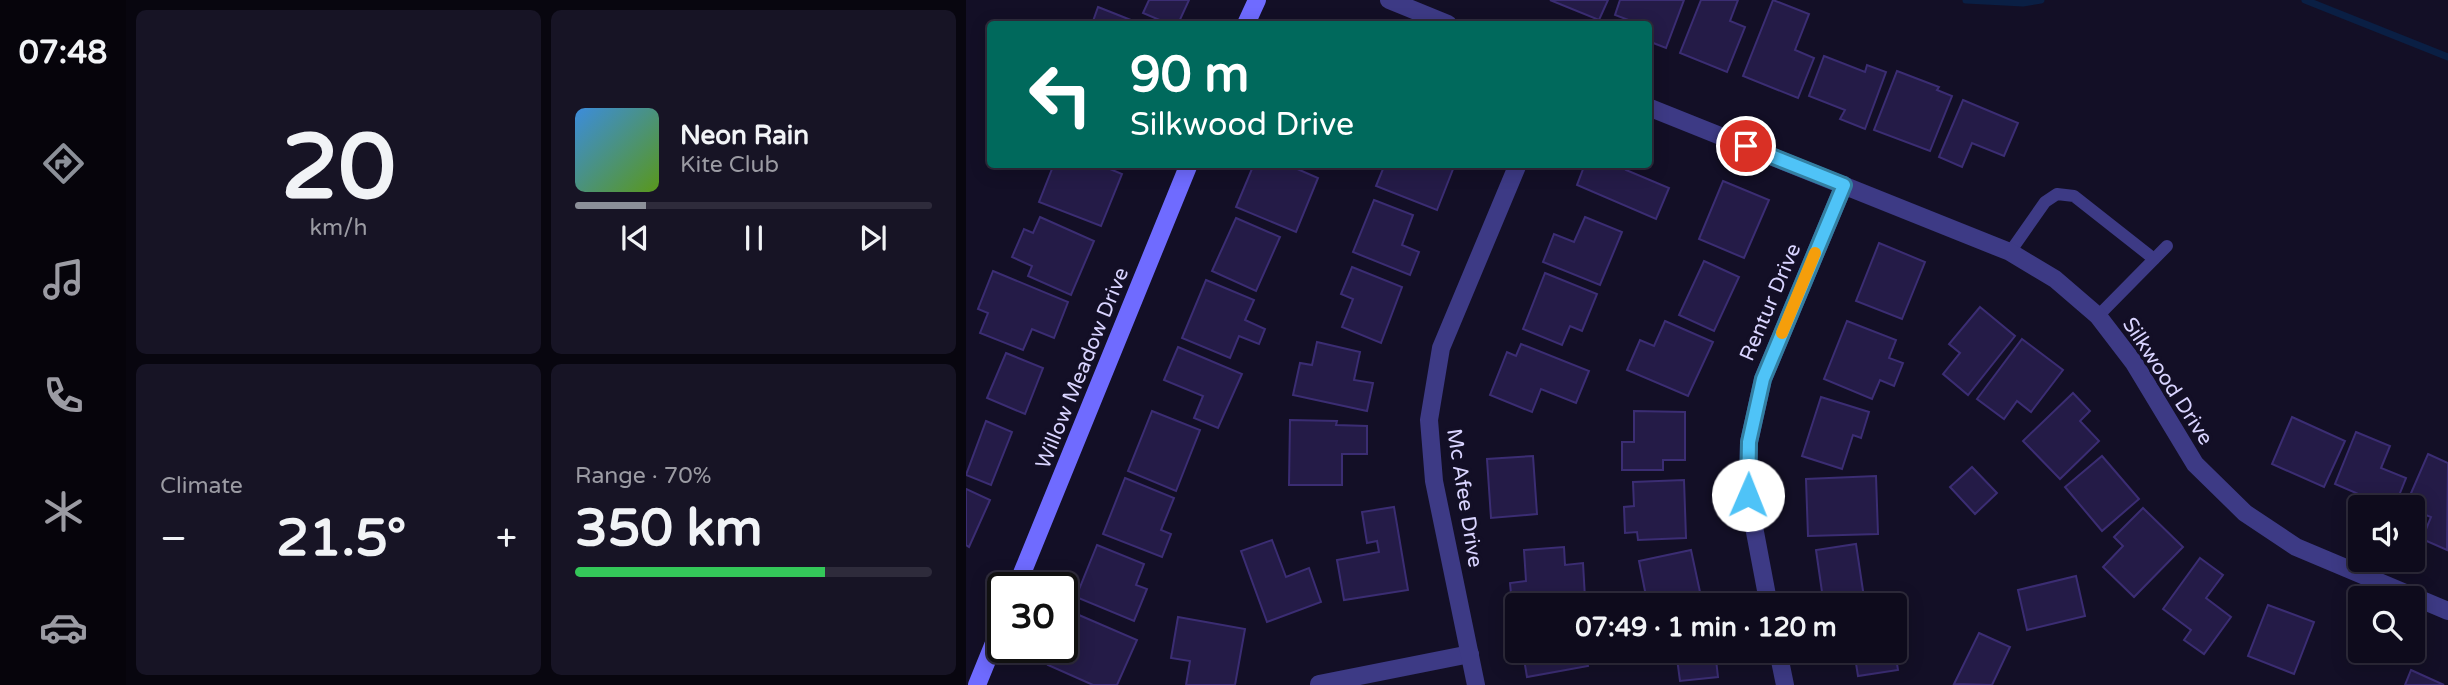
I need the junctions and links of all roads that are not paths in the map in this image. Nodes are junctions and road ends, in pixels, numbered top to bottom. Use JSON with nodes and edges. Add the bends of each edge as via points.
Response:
{"nodes":[{"id":1,"x":1256,"y":0,"type":"edge"},
{"id":2,"x":1390,"y":0,"type":"edge"},
{"id":3,"x":1248,"y":21,"type":"edge"},
{"id":4,"x":1441,"y":21,"type":"edge"},
{"id":5,"x":1652,"y":109,"type":"edge"},
{"id":6,"x":1187,"y":168,"type":"edge"},
{"id":7,"x":1516,"y":168,"type":"edge"},
{"id":8,"x":1844,"y":185,"type":"junction"},
{"id":9,"x":2167,"y":246,"type":"dead end"},
{"id":10,"x":2010,"y":253,"type":"junction"},
{"id":11,"x":2154,"y":259,"type":"junction"},
{"id":12,"x":2098,"y":316,"type":"junction"},
{"id":13,"x":1023,"y":572,"type":"edge"},
{"id":14,"x":1767,"y":593,"type":"edge"},
{"id":15,"x":2448,"y":611,"type":"edge"},
{"id":16,"x":1470,"y":654,"type":"junction"},
{"id":17,"x":987,"y":660,"type":"edge"},
{"id":18,"x":1780,"y":663,"type":"edge"},
{"id":19,"x":1319,"y":684,"type":"edge"},
{"id":20,"x":977,"y":685,"type":"edge"},
{"id":21,"x":1476,"y":685,"type":"edge"},
{"id":22,"x":1785,"y":685,"type":"edge"}],
"edges":[{"from":1,"to":3,"type":"street"},
{"from":2,"to":4,"type":"street"},
{"from":5,"to":8,"type":"street","name":"Silkwood Drive"},
{"from":6,"to":13,"type":"street","name":"Willow Meadow Drive"},
{"from":7,"to":16,"type":"street","name":"Mc Afee Drive","via":[[1441,348],[1429,420],[1434,481]]},
{"from":8,"to":10,"type":"street","name":"Silkwood Drive"},
{"from":8,"to":14,"type":"street","name":"Rentur Drive","via":[[1763,379],[1749,442],[1748,495]]},
{"from":9,"to":11,"type":"lane"},
{"from":10,"to":11,"type":"lane","via":[[2045,202],[2057,194],[2074,196]]},
{"from":10,"to":12,"type":"street","name":"Silkwood Drive","via":[[2055,279]]},
{"from":11,"to":12,"type":"lane"},
{"from":12,"to":15,"type":"street","name":"Silkwood Drive","via":[[2134,363],[2195,464],[2245,513],[2296,547]]},
{"from":16,"to":19,"type":"street"},
{"from":16,"to":21,"type":"street","name":"Mc Afee Drive"},
{"from":17,"to":20,"type":"street"},
{"from":18,"to":22,"type":"street"}]}
